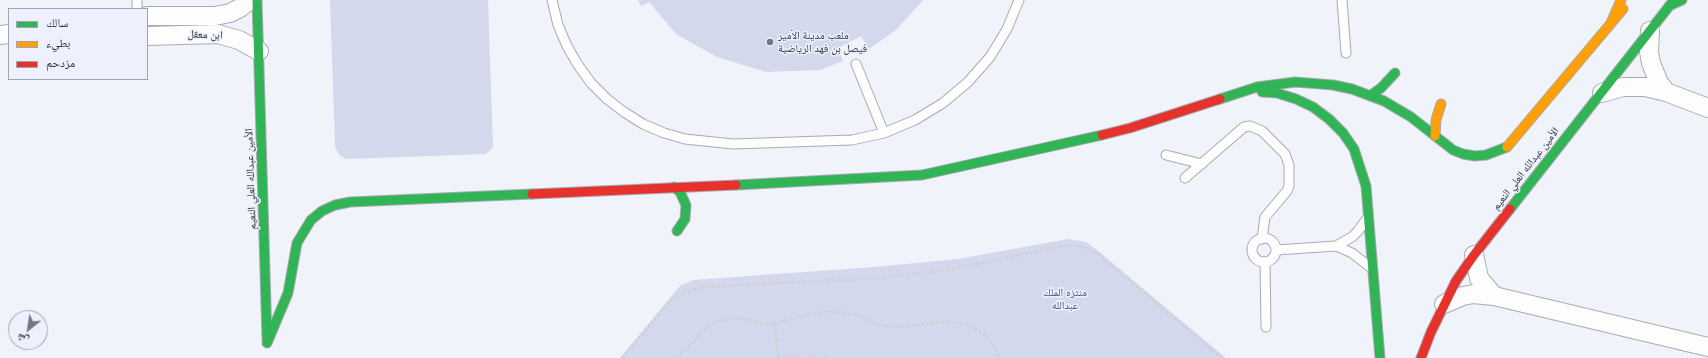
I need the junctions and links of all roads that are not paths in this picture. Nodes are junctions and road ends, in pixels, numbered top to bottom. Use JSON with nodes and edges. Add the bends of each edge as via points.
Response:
{"nodes":[{"id":1,"x":250,"y":0,"type":"edge"},
{"id":2,"x":257,"y":0,"type":"edge"},
{"id":3,"x":552,"y":0,"type":"edge"},
{"id":4,"x":1019,"y":0,"type":"edge"},
{"id":5,"x":1342,"y":0,"type":"edge"},
{"id":6,"x":1621,"y":0,"type":"edge"},
{"id":7,"x":1630,"y":0,"type":"edge"},
{"id":8,"x":1682,"y":0,"type":"edge"},
{"id":9,"x":1672,"y":3,"type":"edge"},
{"id":10,"x":148,"y":16,"type":"edge"},
{"id":11,"x":189,"y":16,"type":"junction"},
{"id":12,"x":215,"y":16,"type":"junction"},
{"id":13,"x":1611,"y":23,"type":"junction"},
{"id":14,"x":1650,"y":31,"type":"junction"},
{"id":15,"x":188,"y":34,"type":"junction"},
{"id":16,"x":214,"y":34,"type":"junction"},
{"id":17,"x":148,"y":36,"type":"edge"},
{"id":18,"x":259,"y":51,"type":"junction"},
{"id":19,"x":1346,"y":53,"type":"dead end"},
{"id":20,"x":856,"y":64,"type":"dead end"},
{"id":21,"x":1395,"y":73,"type":"dead end"},
{"id":22,"x":1239,"y":92,"type":"junction"},
{"id":23,"x":1666,"y":92,"type":"junction"},
{"id":24,"x":1602,"y":93,"type":"junction"},
{"id":25,"x":1370,"y":96,"type":"junction"},
{"id":26,"x":1441,"y":104,"type":"dead end"},
{"id":27,"x":1708,"y":108,"type":"edge"},
{"id":28,"x":884,"y":133,"type":"junction"},
{"id":29,"x":1436,"y":136,"type":"junction"},
{"id":30,"x":1166,"y":155,"type":"dead end"},
{"id":31,"x":1202,"y":164,"type":"junction"},
{"id":32,"x":1186,"y":178,"type":"dead end"},
{"id":33,"x":674,"y":187,"type":"junction"},
{"id":34,"x":1368,"y":216,"type":"junction"},
{"id":35,"x":677,"y":231,"type":"dead end"},
{"id":36,"x":1262,"y":239,"type":"junction"},
{"id":37,"x":1336,"y":246,"type":"junction"},
{"id":38,"x":1276,"y":250,"type":"junction"},
{"id":39,"x":1474,"y":255,"type":"junction"},
{"id":40,"x":1265,"y":262,"type":"junction"},
{"id":41,"x":1372,"y":270,"type":"junction"},
{"id":42,"x":1494,"y":296,"type":"junction"},
{"id":43,"x":1444,"y":304,"type":"junction"},
{"id":44,"x":1266,"y":327,"type":"dead end"},
{"id":45,"x":1708,"y":347,"type":"edge"},
{"id":46,"x":1380,"y":358,"type":"edge"},
{"id":47,"x":1421,"y":358,"type":"edge"}],
"edges":[{"from":1,"to":12,"type":"street","name":"ابن معقل","via":[[230,13]]},
{"from":2,"to":18,"type":"main road","name":"الأمين عبدالله العلي النعيم"},
{"from":3,"to":28,"type":"lane","via":[[558,25],[567,46],[591,83],[624,112],[664,133],[685,139],[733,144],[845,141]]},
{"from":4,"to":28,"type":"lane","via":[[1007,29],[968,82],[932,110]]},
{"from":5,"to":19,"type":"lane"},
{"from":6,"to":13,"type":"main road"},
{"from":7,"to":13,"type":"main road"},
{"from":8,"to":9,"type":"main road"},
{"from":9,"to":14,"type":"main road","name":"الأمين عبدالله العلي النعيم"},
{"from":10,"to":11,"type":"street","name":"ابن معقل"},
{"from":11,"to":12,"type":"street","name":"ابن معقل"},
{"from":11,"to":15,"type":"street","via":[[197,21],[197,26]]},
{"from":12,"to":16,"type":"street","via":[[206,23],[207,28]]},
{"from":13,"to":29,"type":"main road","via":[[1507,147],[1497,152],[1474,156],[1453,150]]},
{"from":14,"to":23,"type":"street","via":[[1651,63],[1659,83]]},
{"from":14,"to":24,"type":"main road","name":"الأمين عبدالله العلي النعيم"},
{"from":15,"to":16,"type":"street","name":"ابن معقل"},
{"from":15,"to":17,"type":"street","name":"ابن معقل"},
{"from":16,"to":18,"type":"street","name":"ابن معقل","via":[[240,40]]},
{"from":18,"to":33,"type":"main road","name":"الأمين عبدالله العلي النعيم","via":[[268,347],[288,293],[297,243],[303,230],[317,215],[335,205],[350,202]]},
{"from":20,"to":28,"type":"lane"},
{"from":21,"to":25,"type":"main road","via":[[1382,88]]},
{"from":22,"to":25,"type":"main road","via":[[1276,83],[1295,82],[1333,85]]},
{"from":22,"to":33,"type":"main road","via":[[1109,134],[922,175]]},
{"from":22,"to":34,"type":"main road","via":[[1277,93],[1313,107],[1329,119],[1354,149],[1366,186]]},
{"from":23,"to":24,"type":"street","via":[[1634,86]]},
{"from":23,"to":27,"type":"street"},
{"from":24,"to":39,"type":"main road","name":"الأمين عبدالله العلي النعيم"},
{"from":25,"to":29,"type":"main road","via":[[1398,108]]},
{"from":26,"to":29,"type":"main road","via":[[1437,112]]},
{"from":30,"to":31,"type":"lane"},
{"from":31,"to":32,"type":"lane"},
{"from":31,"to":36,"type":"lane","via":[[1244,127],[1250,126],[1262,131],[1285,154],[1289,165],[1289,186],[1265,217]]},
{"from":33,"to":35,"type":"main road","via":[[680,192],[686,205],[685,219]]},
{"from":34,"to":37,"type":"lane","via":[[1358,231]]},
{"from":34,"to":41,"type":"main road"},
{"from":36,"to":38,"type":"lane","via":[[1271,241]]},
{"from":36,"to":40,"type":"lane","via":[[1253,244],[1252,249],[1256,259]]},
{"from":37,"to":38,"type":"lane"},
{"from":37,"to":41,"type":"lane","via":[[1352,253]]},
{"from":38,"to":40,"type":"lane","via":[[1273,258]]},
{"from":39,"to":42,"type":"street","via":[[1479,278]]},
{"from":39,"to":43,"type":"main road","name":"الأمين عبدالله العلي النعيم"},
{"from":40,"to":44,"type":"lane"},
{"from":41,"to":46,"type":"main road"},
{"from":42,"to":43,"type":"street","via":[[1473,294]]},
{"from":42,"to":45,"type":"street"},
{"from":43,"to":47,"type":"main road","name":"الأمين عبدالله العلي النعيم"}]}
